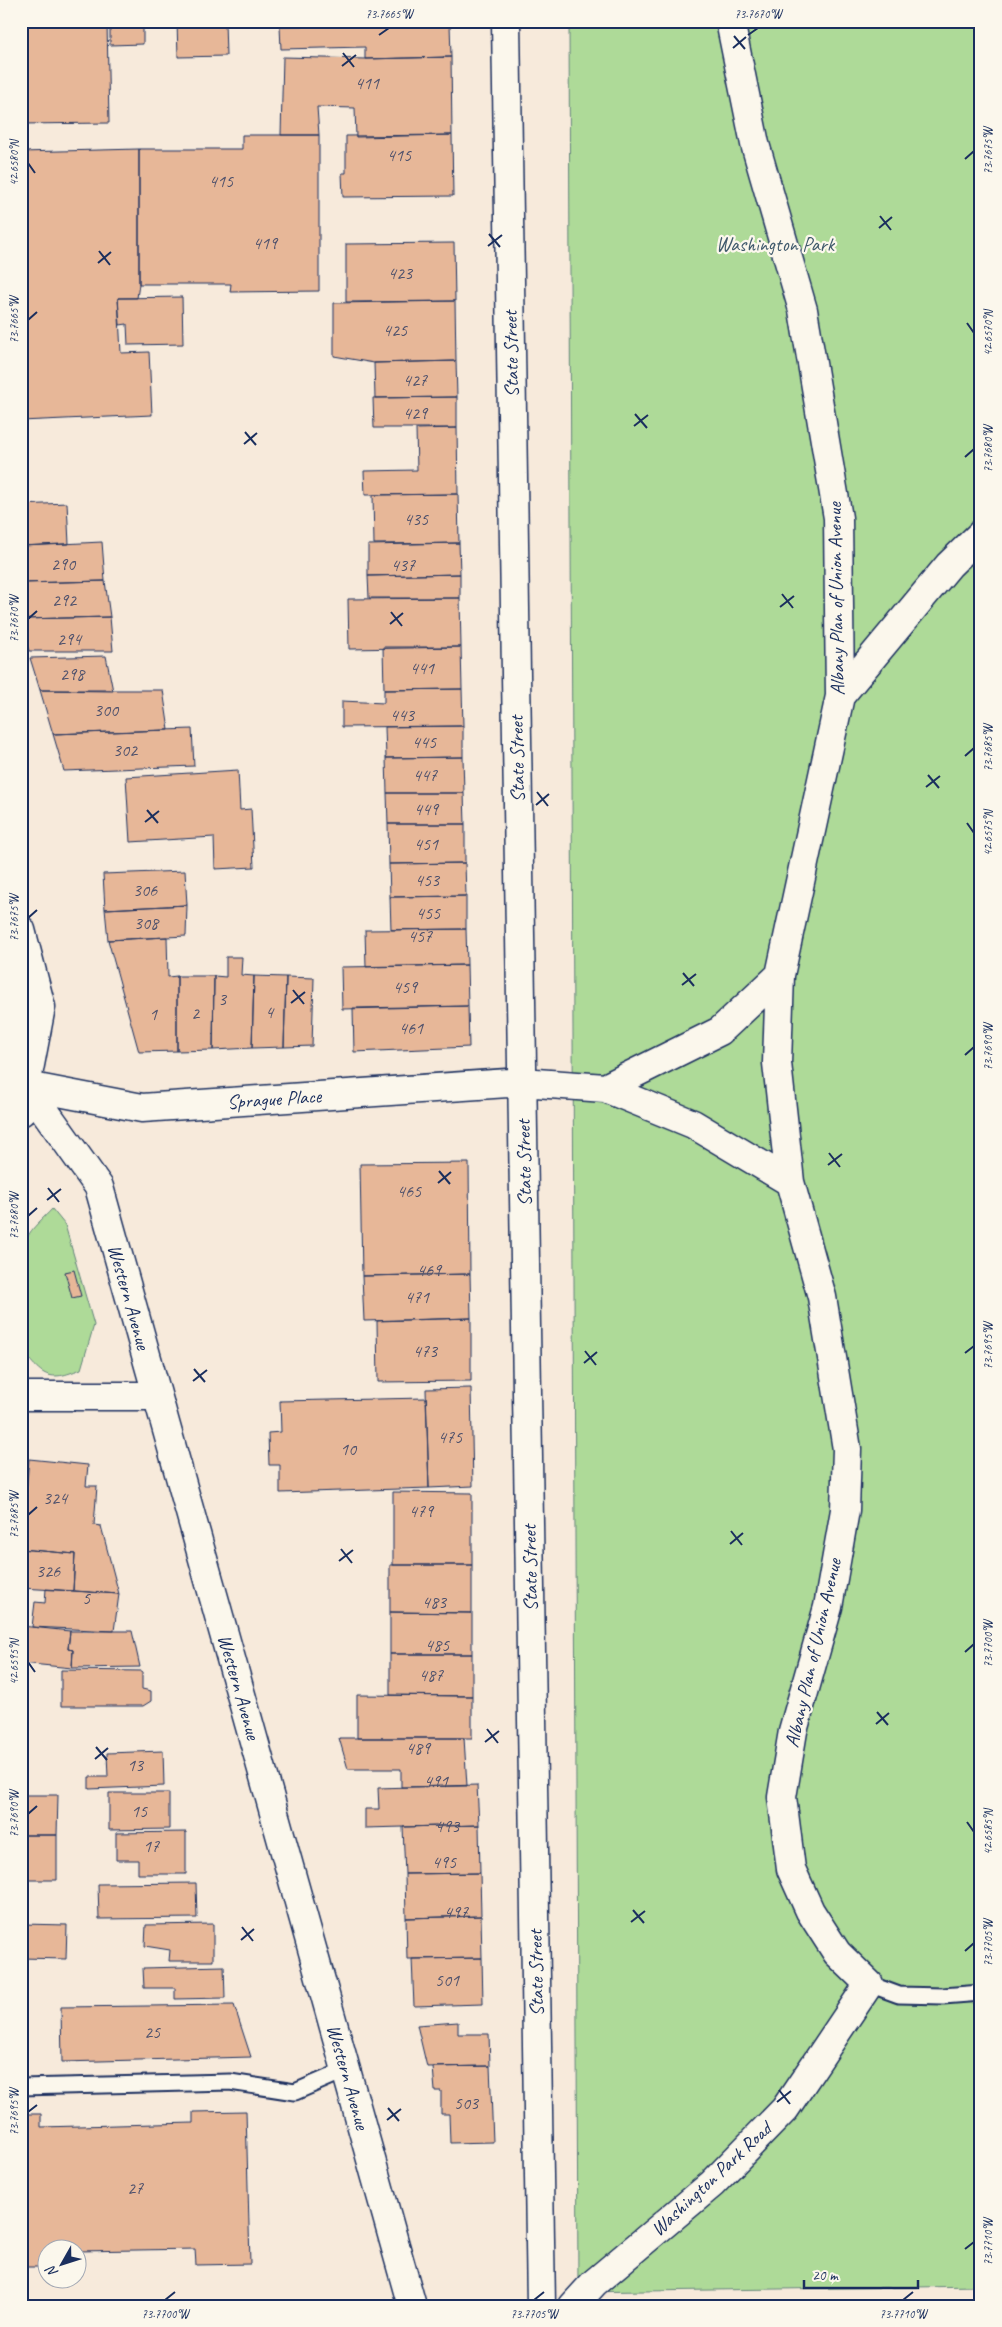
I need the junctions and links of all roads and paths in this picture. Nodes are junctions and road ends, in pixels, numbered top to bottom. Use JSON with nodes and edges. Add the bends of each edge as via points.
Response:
{"nodes":[{"id":1,"x":506,"y":21,"type":"edge"},
{"id":2,"x":730,"y":21,"type":"edge"},
{"id":3,"x":981,"y":534,"type":"edge"},
{"id":4,"x":840,"y":696,"type":"junction"},
{"id":5,"x":21,"y":930,"type":"edge"},
{"id":6,"x":780,"y":975,"type":"junction"},
{"id":7,"x":522,"y":1082,"type":"junction"},
{"id":8,"x":606,"y":1088,"type":"junction"},
{"id":9,"x":24,"y":1099,"type":"edge"},
{"id":10,"x":790,"y":1182,"type":"junction"},
{"id":11,"x":21,"y":1396,"type":"edge"},
{"id":12,"x":157,"y":1396,"type":"junction"},
{"id":13,"x":869,"y":1984,"type":"junction"},
{"id":14,"x":981,"y":1993,"type":"edge"},
{"id":15,"x":346,"y":2070,"type":"junction"},
{"id":16,"x":21,"y":2087,"type":"edge"},
{"id":17,"x":412,"y":2306,"type":"edge"},
{"id":18,"x":542,"y":2306,"type":"edge"},
{"id":19,"x":573,"y":2306,"type":"edge"}],
"edges":[{"from":1,"to":7,"type":"street","name":"State Street"},
{"from":2,"to":4,"type":"street","name":"Albany Plan of Union Avenue","via":[[755,144],[803,310],[838,518]]},
{"from":3,"to":4,"type":"street","via":[[949,565]]},
{"from":4,"to":6,"type":"street","name":"Albany Plan of Union Avenue"},
{"from":5,"to":9,"type":"street","via":[[41,1007]]},
{"from":6,"to":8,"type":"street","via":[[720,1031]]},
{"from":6,"to":10,"type":"street","name":"Albany Plan of Union Avenue","via":[[777,1063]]},
{"from":7,"to":8,"type":"street"},
{"from":7,"to":9,"type":"street","name":"Sprague Place","via":[[142,1108]]},
{"from":7,"to":18,"type":"street","name":"State Street"},
{"from":8,"to":10,"type":"street","via":[[693,1124]]},
{"from":9,"to":12,"type":"street","name":"Western Avenue","via":[[99,1187]]},
{"from":10,"to":13,"type":"street","name":"Albany Plan of Union Avenue","via":[[822,1297],[847,1449],[845,1510],[828,1607],[793,1731],[782,1797],[791,1869],[810,1911],[837,1953]]},
{"from":11,"to":12,"type":"street"},
{"from":12,"to":15,"type":"street","name":"Western Avenue"},
{"from":13,"to":14,"type":"lane","via":[[900,1995]]},
{"from":13,"to":19,"type":"street","name":"Washington Park Road","via":[[785,2109],[712,2184],[594,2283]]},
{"from":15,"to":16,"type":"lane","via":[[295,2092],[230,2082]]},
{"from":15,"to":17,"type":"street","name":"Western Avenue"}]}
